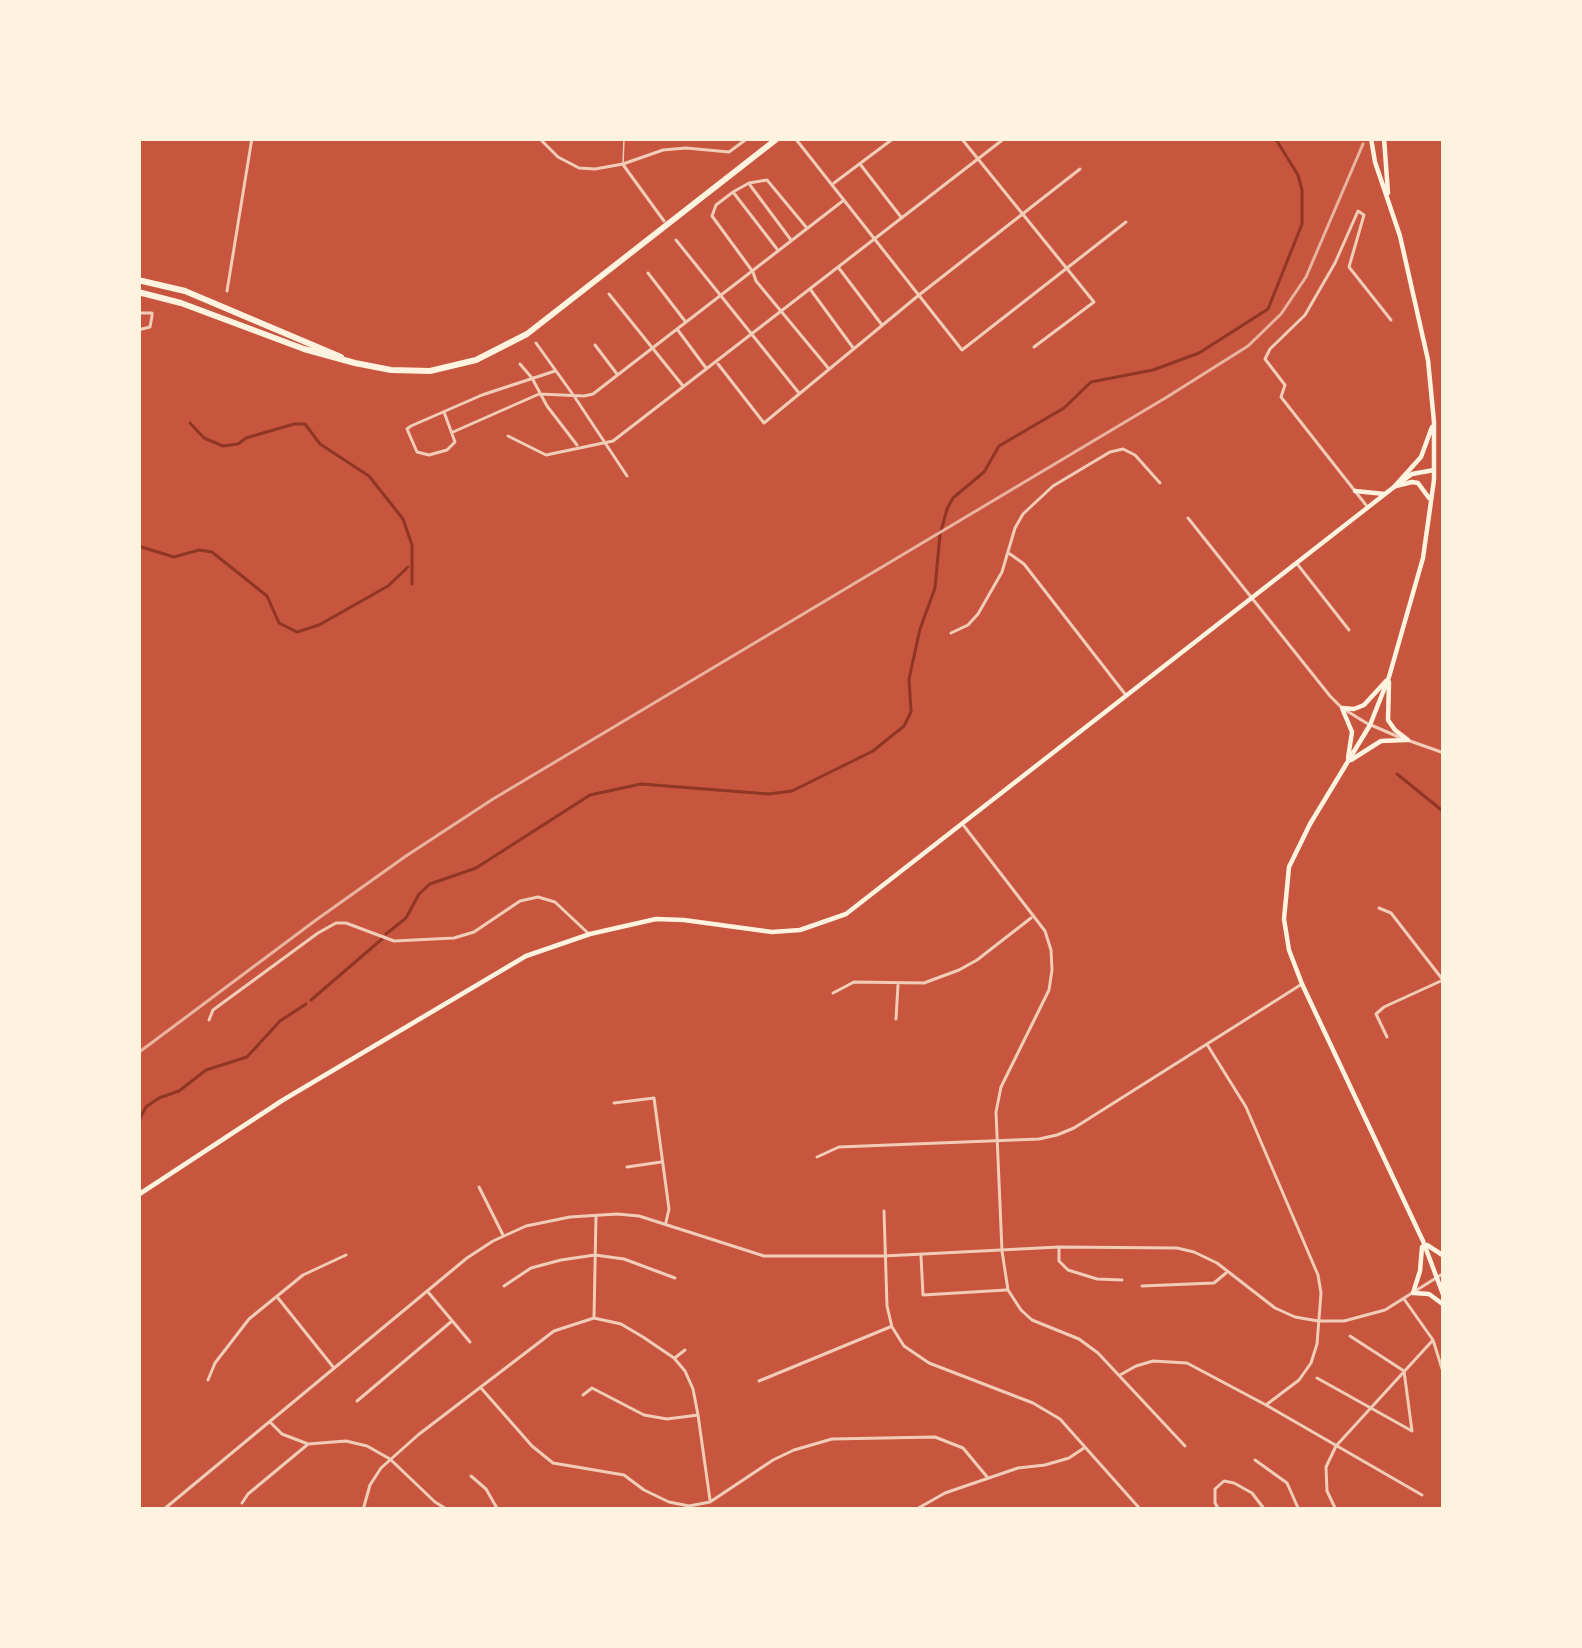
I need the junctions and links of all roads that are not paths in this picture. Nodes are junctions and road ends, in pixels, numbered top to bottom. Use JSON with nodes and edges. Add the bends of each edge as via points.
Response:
{"nodes":[{"id":1,"x":252,"y":138,"type":"edge"},
{"id":2,"x":538,"y":138,"type":"edge"},
{"id":3,"x":624,"y":138,"type":"edge"},
{"id":4,"x":748,"y":138,"type":"edge"},
{"id":5,"x":778,"y":138,"type":"edge"},
{"id":6,"x":795,"y":138,"type":"edge"},
{"id":7,"x":894,"y":138,"type":"edge"},
{"id":8,"x":961,"y":138,"type":"edge"},
{"id":9,"x":1005,"y":138,"type":"edge"},
{"id":10,"x":1371,"y":138,"type":"edge"},
{"id":11,"x":1384,"y":138,"type":"edge"},
{"id":12,"x":978,"y":159,"type":"junction"},
{"id":13,"x":623,"y":164,"type":"junction"},
{"id":14,"x":860,"y":164,"type":"junction"},
{"id":15,"x":1079,"y":169,"type":"dead end"},
{"id":16,"x":749,"y":183,"type":"junction"},
{"id":17,"x":833,"y":184,"type":"junction"},
{"id":18,"x":733,"y":193,"type":"junction"},
{"id":19,"x":1389,"y":199,"type":"junction"},
{"id":20,"x":845,"y":200,"type":"junction"},
{"id":21,"x":1021,"y":215,"type":"junction"},
{"id":22,"x":902,"y":219,"type":"junction"},
{"id":23,"x":1126,"y":222,"type":"dead end"},
{"id":24,"x":666,"y":224,"type":"junction"},
{"id":25,"x":807,"y":229,"type":"junction"},
{"id":26,"x":876,"y":239,"type":"junction"},
{"id":27,"x":676,"y":240,"type":"dead end"},
{"id":28,"x":793,"y":241,"type":"junction"},
{"id":29,"x":778,"y":252,"type":"junction"},
{"id":30,"x":838,"y":267,"type":"junction"},
{"id":31,"x":1065,"y":268,"type":"junction"},
{"id":32,"x":753,"y":272,"type":"junction"},
{"id":33,"x":648,"y":273,"type":"dead end"},
{"id":34,"x":138,"y":280,"type":"edge"},
{"id":35,"x":810,"y":289,"type":"junction"},
{"id":36,"x":227,"y":291,"type":"dead end"},
{"id":37,"x":138,"y":292,"type":"edge"},
{"id":38,"x":609,"y":295,"type":"dead end"},
{"id":39,"x":919,"y":295,"type":"junction"},
{"id":40,"x":721,"y":296,"type":"junction"},
{"id":41,"x":781,"y":310,"type":"junction"},
{"id":42,"x":138,"y":313,"type":"edge"},
{"id":43,"x":1391,"y":320,"type":"dead end"},
{"id":44,"x":686,"y":323,"type":"junction"},
{"id":45,"x":883,"y":327,"type":"junction"},
{"id":46,"x":677,"y":329,"type":"junction"},
{"id":47,"x":138,"y":330,"type":"edge"},
{"id":48,"x":752,"y":335,"type":"junction"},
{"id":49,"x":536,"y":343,"type":"dead end"},
{"id":50,"x":595,"y":345,"type":"dead end"},
{"id":51,"x":1034,"y":347,"type":"dead end"},
{"id":52,"x":653,"y":349,"type":"junction"},
{"id":53,"x":855,"y":350,"type":"junction"},
{"id":54,"x":355,"y":363,"type":"junction"},
{"id":55,"x":717,"y":363,"type":"junction"},
{"id":56,"x":520,"y":364,"type":"dead end"},
{"id":57,"x":708,"y":370,"type":"junction"},
{"id":58,"x":830,"y":370,"type":"junction"},
{"id":59,"x":555,"y":371,"type":"junction"},
{"id":60,"x":618,"y":375,"type":"junction"},
{"id":61,"x":532,"y":378,"type":"junction"},
{"id":62,"x":684,"y":388,"type":"junction"},
{"id":63,"x":539,"y":394,"type":"junction"},
{"id":64,"x":800,"y":395,"type":"junction"},
{"id":65,"x":574,"y":396,"type":"junction"},
{"id":66,"x":444,"y":412,"type":"junction"},
{"id":67,"x":1434,"y":422,"type":"junction"},
{"id":68,"x":452,"y":432,"type":"junction"},
{"id":69,"x":508,"y":436,"type":"dead end"},
{"id":70,"x":604,"y":441,"type":"junction"},
{"id":71,"x":578,"y":448,"type":"junction"},
{"id":72,"x":1434,"y":470,"type":"junction"},
{"id":73,"x":627,"y":476,"type":"dead end"},
{"id":74,"x":1160,"y":483,"type":"dead end"},
{"id":75,"x":1394,"y":487,"type":"junction"},
{"id":76,"x":1355,"y":490,"type":"junction"},
{"id":77,"x":1385,"y":494,"type":"junction"},
{"id":78,"x":1431,"y":504,"type":"junction"},
{"id":79,"x":1368,"y":508,"type":"junction"},
{"id":80,"x":1188,"y":518,"type":"dead end"},
{"id":81,"x":1008,"y":553,"type":"junction"},
{"id":82,"x":1297,"y":564,"type":"junction"},
{"id":83,"x":1252,"y":599,"type":"junction"},
{"id":84,"x":1349,"y":630,"type":"dead end"},
{"id":85,"x":951,"y":633,"type":"dead end"},
{"id":86,"x":1389,"y":676,"type":"junction"},
{"id":87,"x":1126,"y":697,"type":"junction"},
{"id":88,"x":1342,"y":708,"type":"junction"},
{"id":89,"x":1370,"y":724,"type":"junction"},
{"id":90,"x":1408,"y":740,"type":"junction"},
{"id":91,"x":1444,"y":752,"type":"edge"},
{"id":92,"x":1347,"y":764,"type":"junction"},
{"id":93,"x":963,"y":825,"type":"junction"},
{"id":94,"x":1379,"y":908,"type":"dead end"},
{"id":95,"x":1034,"y":915,"type":"junction"},
{"id":96,"x":590,"y":934,"type":"junction"},
{"id":97,"x":1443,"y":981,"type":"edge"},
{"id":98,"x":898,"y":983,"type":"junction"},
{"id":99,"x":1302,"y":983,"type":"junction"},
{"id":100,"x":833,"y":993,"type":"dead end"},
{"id":101,"x":896,"y":1019,"type":"dead end"},
{"id":102,"x":209,"y":1020,"type":"dead end"},
{"id":103,"x":1387,"y":1037,"type":"dead end"},
{"id":104,"x":1206,"y":1043,"type":"junction"},
{"id":105,"x":614,"y":1102,"type":"dead end"},
{"id":106,"x":997,"y":1140,"type":"junction"},
{"id":107,"x":817,"y":1157,"type":"dead end"},
{"id":108,"x":664,"y":1162,"type":"junction"},
{"id":109,"x":627,"y":1167,"type":"dead end"},
{"id":110,"x":479,"y":1186,"type":"dead end"},
{"id":111,"x":138,"y":1195,"type":"edge"},
{"id":112,"x":884,"y":1211,"type":"dead end"},
{"id":113,"x":596,"y":1214,"type":"junction"},
{"id":114,"x":665,"y":1224,"type":"junction"},
{"id":115,"x":504,"y":1236,"type":"junction"},
{"id":116,"x":1423,"y":1241,"type":"junction"},
{"id":117,"x":1059,"y":1247,"type":"junction"},
{"id":118,"x":1002,"y":1251,"type":"junction"},
{"id":119,"x":921,"y":1254,"type":"junction"},
{"id":120,"x":346,"y":1255,"type":"dead end"},
{"id":121,"x":595,"y":1256,"type":"junction"},
{"id":122,"x":884,"y":1256,"type":"junction"},
{"id":123,"x":1444,"y":1256,"type":"edge"},
{"id":124,"x":1228,"y":1271,"type":"junction"},
{"id":125,"x":1441,"y":1275,"type":"edge"},
{"id":126,"x":675,"y":1278,"type":"dead end"},
{"id":127,"x":1122,"y":1280,"type":"dead end"},
{"id":128,"x":504,"y":1286,"type":"dead end"},
{"id":129,"x":1142,"y":1286,"type":"dead end"},
{"id":130,"x":427,"y":1290,"type":"junction"},
{"id":131,"x":1008,"y":1290,"type":"junction"},
{"id":132,"x":1413,"y":1294,"type":"junction"},
{"id":133,"x":277,"y":1296,"type":"junction"},
{"id":134,"x":1404,"y":1299,"type":"junction"},
{"id":135,"x":1444,"y":1301,"type":"edge"},
{"id":136,"x":594,"y":1318,"type":"junction"},
{"id":137,"x":452,"y":1321,"type":"junction"},
{"id":138,"x":1318,"y":1321,"type":"junction"},
{"id":139,"x":892,"y":1327,"type":"junction"},
{"id":140,"x":1350,"y":1336,"type":"dead end"},
{"id":141,"x":1433,"y":1340,"type":"junction"},
{"id":142,"x":470,"y":1342,"type":"dead end"},
{"id":143,"x":685,"y":1350,"type":"dead end"},
{"id":144,"x":674,"y":1358,"type":"junction"},
{"id":145,"x":334,"y":1367,"type":"junction"},
{"id":146,"x":1404,"y":1371,"type":"junction"},
{"id":147,"x":1444,"y":1375,"type":"edge"},
{"id":148,"x":1119,"y":1376,"type":"junction"},
{"id":149,"x":1317,"y":1378,"type":"dead end"},
{"id":150,"x":208,"y":1380,"type":"dead end"},
{"id":151,"x":759,"y":1382,"type":"dead end"},
{"id":152,"x":481,"y":1388,"type":"junction"},
{"id":153,"x":584,"y":1395,"type":"dead end"},
{"id":154,"x":357,"y":1401,"type":"dead end"},
{"id":155,"x":1266,"y":1405,"type":"junction"},
{"id":156,"x":1371,"y":1407,"type":"junction"},
{"id":157,"x":698,"y":1415,"type":"junction"},
{"id":158,"x":269,"y":1421,"type":"junction"},
{"id":159,"x":1412,"y":1431,"type":"junction"},
{"id":160,"x":1418,"y":1438,"type":"dead end"},
{"id":161,"x":308,"y":1444,"type":"junction"},
{"id":162,"x":1185,"y":1446,"type":"dead end"},
{"id":163,"x":1085,"y":1447,"type":"junction"},
{"id":164,"x":1336,"y":1447,"type":"junction"},
{"id":165,"x":390,"y":1459,"type":"junction"},
{"id":166,"x":1255,"y":1460,"type":"dead end"},
{"id":167,"x":471,"y":1477,"type":"dead end"},
{"id":168,"x":988,"y":1478,"type":"junction"},
{"id":169,"x":1422,"y":1495,"type":"dead end"},
{"id":170,"x":710,"y":1502,"type":"junction"},
{"id":171,"x":242,"y":1503,"type":"dead end"},
{"id":172,"x":163,"y":1510,"type":"edge"},
{"id":173,"x":363,"y":1510,"type":"edge"},
{"id":174,"x":448,"y":1510,"type":"edge"},
{"id":175,"x":498,"y":1510,"type":"edge"},
{"id":176,"x":915,"y":1510,"type":"edge"},
{"id":177,"x":1140,"y":1510,"type":"edge"},
{"id":178,"x":1220,"y":1510,"type":"edge"},
{"id":179,"x":1265,"y":1510,"type":"edge"},
{"id":180,"x":1299,"y":1510,"type":"edge"},
{"id":181,"x":1336,"y":1510,"type":"edge"}],
"edges":[{"from":1,"to":36,"type":"street"},
{"from":2,"to":13,"type":"street","via":[[579,168]]},
{"from":3,"to":13,"type":"lane"},
{"from":4,"to":13,"type":"street","via":[[729,152],[663,150]]},
{"from":5,"to":24,"type":"highway"},
{"from":6,"to":17,"type":"street"},
{"from":7,"to":14,"type":"street"},
{"from":8,"to":12,"type":"street"},
{"from":9,"to":12,"type":"street"},
{"from":10,"to":19,"type":"main road"},
{"from":11,"to":19,"type":"main road"},
{"from":12,"to":21,"type":"street"},
{"from":12,"to":22,"type":"street"},
{"from":13,"to":24,"type":"street"},
{"from":14,"to":17,"type":"street"},
{"from":14,"to":22,"type":"street"},
{"from":15,"to":21,"type":"street"},
{"from":16,"to":18,"type":"street"},
{"from":16,"to":25,"type":"street","via":[[772,183]]},
{"from":16,"to":28,"type":"street"},
{"from":17,"to":20,"type":"street"},
{"from":18,"to":29,"type":"street"},
{"from":18,"to":32,"type":"street","via":[[712,216]]},
{"from":19,"to":67,"type":"main road"},
{"from":20,"to":25,"type":"street"},
{"from":20,"to":26,"type":"street"},
{"from":21,"to":31,"type":"street"},
{"from":21,"to":39,"type":"street"},
{"from":22,"to":26,"type":"street"},
{"from":23,"to":31,"type":"street"},
{"from":24,"to":54,"type":"highway","via":[[500,350],[430,371]]},
{"from":25,"to":28,"type":"street"},
{"from":26,"to":30,"type":"street"},
{"from":26,"to":39,"type":"street"},
{"from":27,"to":40,"type":"street"},
{"from":28,"to":29,"type":"street"},
{"from":29,"to":32,"type":"street"},
{"from":30,"to":35,"type":"street"},
{"from":30,"to":45,"type":"street"},
{"from":31,"to":39,"type":"street","via":[[962,350]]},
{"from":31,"to":51,"type":"street","via":[[1094,302]]},
{"from":32,"to":40,"type":"street"},
{"from":32,"to":41,"type":"street"},
{"from":33,"to":44,"type":"street"},
{"from":34,"to":54,"type":"highway","via":[[184,291]]},
{"from":35,"to":41,"type":"street"},
{"from":35,"to":53,"type":"street"},
{"from":37,"to":54,"type":"highway"},
{"from":38,"to":52,"type":"street"},
{"from":39,"to":45,"type":"street"},
{"from":40,"to":44,"type":"street"},
{"from":40,"to":48,"type":"street"},
{"from":41,"to":48,"type":"street"},
{"from":41,"to":58,"type":"street"},
{"from":42,"to":47,"type":"street","via":[[152,316],[150,327]]},
{"from":43,"to":76,"type":"street","via":[[1349,267],[1364,215],[1358,211],[1305,315],[1265,358],[1285,385],[1281,397]]},
{"from":44,"to":46,"type":"street"},
{"from":45,"to":53,"type":"street"},
{"from":46,"to":52,"type":"street"},
{"from":46,"to":57,"type":"street"},
{"from":48,"to":55,"type":"street"},
{"from":48,"to":64,"type":"street"},
{"from":49,"to":59,"type":"street"},
{"from":50,"to":60,"type":"street"},
{"from":52,"to":60,"type":"street"},
{"from":52,"to":62,"type":"street"},
{"from":53,"to":58,"type":"street"},
{"from":55,"to":57,"type":"street"},
{"from":55,"to":64,"type":"street","via":[[764,423]]},
{"from":56,"to":61,"type":"street"},
{"from":57,"to":62,"type":"street"},
{"from":58,"to":64,"type":"street"},
{"from":59,"to":61,"type":"street"},
{"from":59,"to":65,"type":"street"},
{"from":60,"to":65,"type":"street","via":[[593,394]]},
{"from":61,"to":63,"type":"street"},
{"from":61,"to":66,"type":"street"},
{"from":62,"to":70,"type":"street"},
{"from":63,"to":65,"type":"street"},
{"from":63,"to":68,"type":"street"},
{"from":63,"to":71,"type":"street"},
{"from":65,"to":70,"type":"street"},
{"from":66,"to":68,"type":"street"},
{"from":66,"to":68,"type":"street","via":[[406,429],[413,448],[425,456],[447,450]]},
{"from":67,"to":72,"type":"main road"},
{"from":67,"to":75,"type":"main road","via":[[1421,457]]},
{"from":69,"to":71,"type":"street","via":[[546,455]]},
{"from":70,"to":71,"type":"street"},
{"from":70,"to":73,"type":"street"},
{"from":72,"to":75,"type":"main road"},
{"from":72,"to":78,"type":"main road"},
{"from":74,"to":81,"type":"street","via":[[1135,455],[1110,452],[1033,502]]},
{"from":75,"to":77,"type":"main road"},
{"from":75,"to":78,"type":"main road","via":[[1418,483]]},
{"from":76,"to":77,"type":"main road"},
{"from":76,"to":79,"type":"street"},
{"from":77,"to":79,"type":"main road"},
{"from":78,"to":86,"type":"main road"},
{"from":79,"to":82,"type":"main road"},
{"from":80,"to":83,"type":"street"},
{"from":81,"to":85,"type":"street","via":[[978,614]]},
{"from":81,"to":87,"type":"street"},
{"from":82,"to":83,"type":"main road"},
{"from":82,"to":84,"type":"street"},
{"from":83,"to":87,"type":"main road"},
{"from":83,"to":88,"type":"street"},
{"from":86,"to":88,"type":"main road","via":[[1364,704]]},
{"from":86,"to":89,"type":"main road"},
{"from":86,"to":90,"type":"main road","via":[[1388,720]]},
{"from":87,"to":93,"type":"main road"},
{"from":88,"to":89,"type":"street"},
{"from":88,"to":92,"type":"main road","via":[[1351,726]]},
{"from":89,"to":90,"type":"street"},
{"from":89,"to":92,"type":"main road"},
{"from":90,"to":91,"type":"street"},
{"from":90,"to":92,"type":"main road","via":[[1375,743]]},
{"from":92,"to":99,"type":"main road","via":[[1289,867],[1285,933]]},
{"from":93,"to":95,"type":"street"},
{"from":93,"to":96,"type":"main road","via":[[846,914],[800,930],[656,920]]},
{"from":94,"to":97,"type":"street"},
{"from":95,"to":98,"type":"street","via":[[959,970]]},
{"from":95,"to":106,"type":"street","via":[[1052,970],[1001,1087]]},
{"from":96,"to":102,"type":"street","via":[[538,897],[454,938],[394,941],[336,923]]},
{"from":96,"to":111,"type":"main road","via":[[503,968]]},
{"from":97,"to":103,"type":"street","via":[[1376,1014]]},
{"from":98,"to":100,"type":"street","via":[[854,982]]},
{"from":98,"to":101,"type":"street"},
{"from":99,"to":104,"type":"street"},
{"from":99,"to":116,"type":"main road"},
{"from":104,"to":106,"type":"street","via":[[1074,1128]]},
{"from":104,"to":138,"type":"street","via":[[1246,1107],[1318,1275]]},
{"from":105,"to":108,"type":"street","via":[[654,1098]]},
{"from":106,"to":107,"type":"street","via":[[838,1148]]},
{"from":106,"to":118,"type":"street"},
{"from":108,"to":109,"type":"street"},
{"from":108,"to":114,"type":"street"},
{"from":110,"to":115,"type":"street"},
{"from":112,"to":122,"type":"street"},
{"from":113,"to":114,"type":"street"},
{"from":113,"to":115,"type":"street"},
{"from":113,"to":121,"type":"street"},
{"from":114,"to":122,"type":"street","via":[[764,1256]]},
{"from":115,"to":130,"type":"street"},
{"from":116,"to":123,"type":"main road"},
{"from":116,"to":125,"type":"main road"},
{"from":116,"to":132,"type":"main road"},
{"from":117,"to":118,"type":"street"},
{"from":117,"to":124,"type":"street","via":[[1177,1248]]},
{"from":117,"to":127,"type":"street","via":[[1068,1270]]},
{"from":118,"to":119,"type":"street"},
{"from":118,"to":131,"type":"street"},
{"from":119,"to":122,"type":"street"},
{"from":119,"to":131,"type":"street","via":[[923,1295]]},
{"from":120,"to":133,"type":"street"},
{"from":121,"to":126,"type":"street"},
{"from":121,"to":128,"type":"street","via":[[531,1268]]},
{"from":121,"to":136,"type":"street"},
{"from":122,"to":139,"type":"street"},
{"from":124,"to":129,"type":"street","via":[[1214,1283]]},
{"from":124,"to":138,"type":"street","via":[[1275,1308]]},
{"from":125,"to":132,"type":"street"},
{"from":125,"to":135,"type":"main road"},
{"from":130,"to":137,"type":"street"},
{"from":130,"to":145,"type":"street"},
{"from":131,"to":148,"type":"street","via":[[1032,1320],[1078,1339]]},
{"from":132,"to":134,"type":"street"},
{"from":132,"to":135,"type":"main road"},
{"from":133,"to":145,"type":"street"},
{"from":133,"to":150,"type":"street","via":[[249,1319]]},
{"from":134,"to":138,"type":"street","via":[[1366,1316]]},
{"from":134,"to":141,"type":"street"},
{"from":136,"to":144,"type":"street","via":[[621,1324]]},
{"from":136,"to":152,"type":"street","via":[[554,1331]]},
{"from":137,"to":142,"type":"street"},
{"from":137,"to":154,"type":"street"},
{"from":138,"to":155,"type":"street","via":[[1311,1363]]},
{"from":139,"to":151,"type":"street"},
{"from":139,"to":163,"type":"street","via":[[928,1363],[1033,1402]]},
{"from":140,"to":146,"type":"street"},
{"from":141,"to":146,"type":"street"},
{"from":141,"to":147,"type":"street"},
{"from":143,"to":144,"type":"street"},
{"from":144,"to":157,"type":"street"},
{"from":145,"to":158,"type":"street"},
{"from":146,"to":156,"type":"street"},
{"from":146,"to":159,"type":"street"},
{"from":148,"to":155,"type":"street","via":[[1153,1361],[1187,1363]]},
{"from":148,"to":162,"type":"street"},
{"from":149,"to":156,"type":"street"},
{"from":152,"to":165,"type":"street"},
{"from":152,"to":170,"type":"street","via":[[553,1463],[624,1475],[669,1502]]},
{"from":153,"to":157,"type":"street","via":[[592,1388],[644,1415]]},
{"from":155,"to":164,"type":"street"},
{"from":156,"to":159,"type":"street"},
{"from":156,"to":164,"type":"street"},
{"from":157,"to":170,"type":"street"},
{"from":158,"to":161,"type":"street"},
{"from":158,"to":172,"type":"street"},
{"from":159,"to":160,"type":"street"},
{"from":161,"to":165,"type":"street","via":[[346,1442]]},
{"from":161,"to":171,"type":"street"},
{"from":163,"to":168,"type":"street"},
{"from":163,"to":177,"type":"street"},
{"from":164,"to":169,"type":"street"},
{"from":164,"to":181,"type":"street","via":[[1326,1467]]},
{"from":165,"to":173,"type":"street"},
{"from":165,"to":174,"type":"street"},
{"from":166,"to":180,"type":"street","via":[[1287,1484]]},
{"from":167,"to":175,"type":"street"},
{"from":168,"to":170,"type":"street","via":[[963,1448],[935,1437],[832,1439],[773,1460]]},
{"from":168,"to":176,"type":"street"},
{"from":178,"to":179,"type":"street","via":[[1215,1489],[1224,1481],[1252,1493]]}]}
